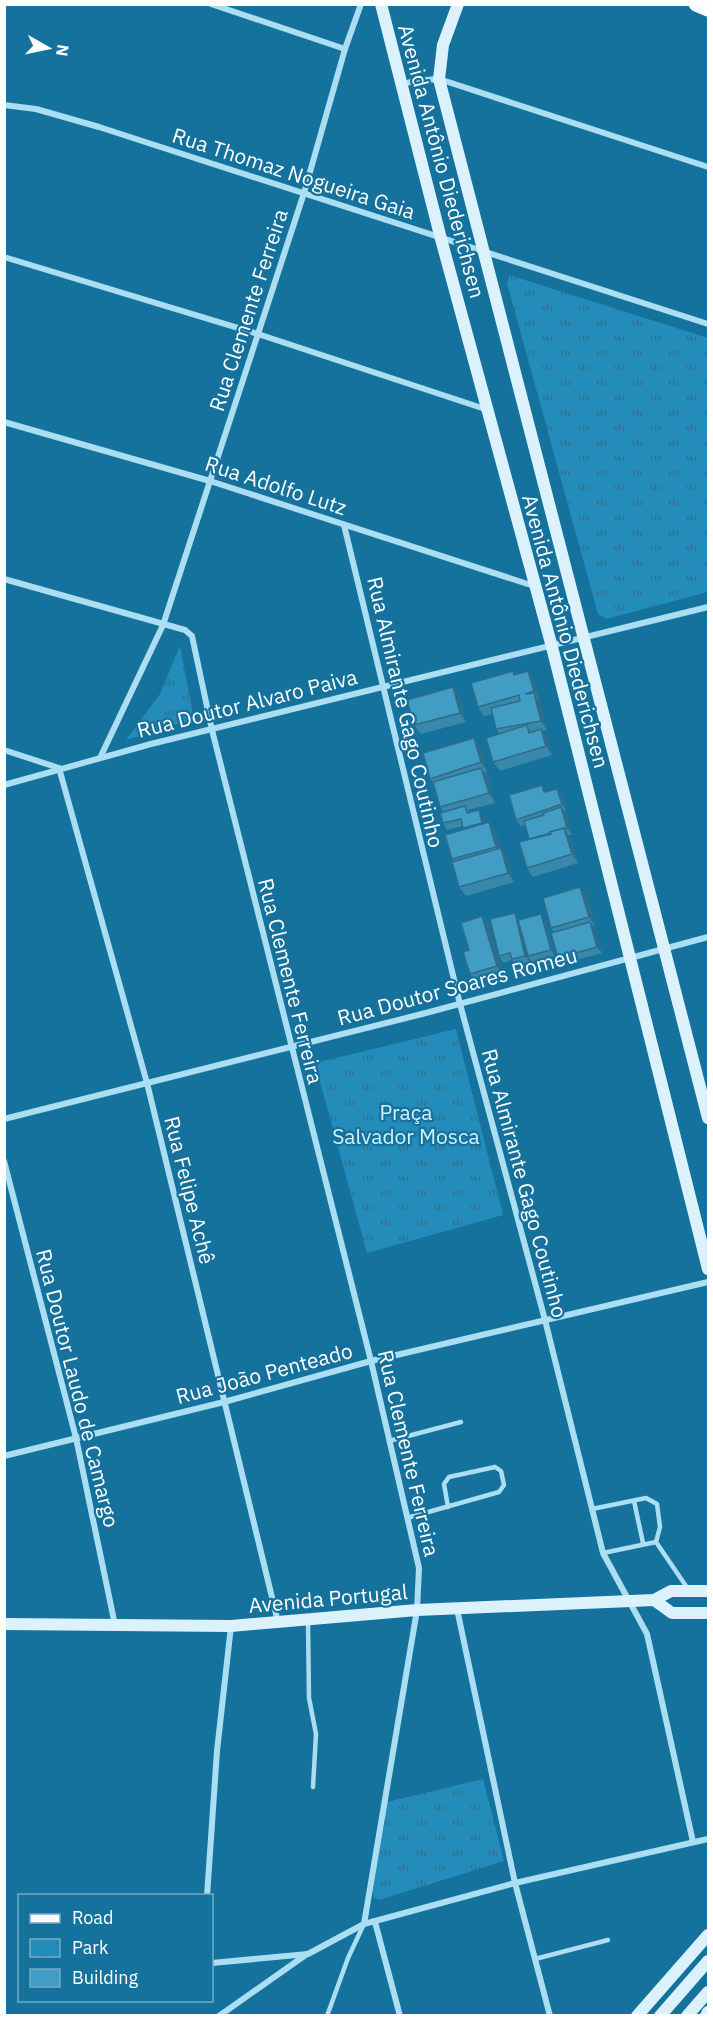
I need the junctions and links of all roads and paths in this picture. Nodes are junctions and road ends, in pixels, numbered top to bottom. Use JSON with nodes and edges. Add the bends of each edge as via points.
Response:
{"nodes":[{"id":1,"x":211,"y":4,"type":"edge"},
{"id":2,"x":361,"y":4,"type":"edge"},
{"id":3,"x":381,"y":4,"type":"edge"},
{"id":4,"x":458,"y":4,"type":"edge"},
{"id":5,"x":696,"y":4,"type":"edge"},
{"id":6,"x":708,"y":9,"type":"edge"},
{"id":7,"x":345,"y":48,"type":"junction"},
{"id":8,"x":440,"y":80,"type":"junction"},
{"id":9,"x":401,"y":85,"type":"junction"},
{"id":10,"x":4,"y":105,"type":"edge"},
{"id":11,"x":708,"y":167,"type":"edge"},
{"id":12,"x":304,"y":193,"type":"junction"},
{"id":13,"x":441,"y":239,"type":"junction"},
{"id":14,"x":484,"y":252,"type":"junction"},
{"id":15,"x":4,"y":257,"type":"edge"},
{"id":16,"x":708,"y":324,"type":"edge"},
{"id":17,"x":258,"y":334,"type":"junction"},
{"id":18,"x":489,"y":411,"type":"junction"},
{"id":19,"x":4,"y":422,"type":"edge"},
{"id":20,"x":210,"y":481,"type":"junction"},
{"id":21,"x":344,"y":525,"type":"junction"},
{"id":22,"x":4,"y":579,"type":"edge"},
{"id":23,"x":535,"y":586,"type":"junction"},
{"id":24,"x":708,"y":607,"type":"edge"},
{"id":25,"x":163,"y":625,"type":"junction"},
{"id":26,"x":584,"y":639,"type":"junction"},
{"id":27,"x":552,"y":647,"type":"junction"},
{"id":28,"x":381,"y":686,"type":"junction"},
{"id":29,"x":212,"y":730,"type":"junction"},
{"id":30,"x":4,"y":750,"type":"edge"},
{"id":31,"x":100,"y":758,"type":"junction"},
{"id":32,"x":59,"y":768,"type":"junction"},
{"id":33,"x":4,"y":785,"type":"edge"},
{"id":34,"x":708,"y":937,"type":"edge"},
{"id":35,"x":663,"y":949,"type":"junction"},
{"id":36,"x":629,"y":958,"type":"junction"},
{"id":37,"x":460,"y":1004,"type":"junction"},
{"id":38,"x":290,"y":1047,"type":"junction"},
{"id":39,"x":147,"y":1083,"type":"junction"},
{"id":40,"x":708,"y":1118,"type":"edge"},
{"id":41,"x":4,"y":1119,"type":"edge"},
{"id":42,"x":4,"y":1161,"type":"edge"},
{"id":43,"x":708,"y":1269,"type":"edge"},
{"id":44,"x":708,"y":1282,"type":"edge"},
{"id":45,"x":545,"y":1320,"type":"junction"},
{"id":46,"x":371,"y":1361,"type":"junction"},
{"id":47,"x":224,"y":1402,"type":"junction"},
{"id":48,"x":461,"y":1422,"type":"dead end"},
{"id":49,"x":76,"y":1438,"type":"junction"},
{"id":50,"x":389,"y":1441,"type":"junction"},
{"id":51,"x":4,"y":1456,"type":"edge"},
{"id":52,"x":634,"y":1500,"type":"junction"},
{"id":53,"x":448,"y":1507,"type":"junction"},
{"id":54,"x":592,"y":1509,"type":"junction"},
{"id":55,"x":407,"y":1518,"type":"junction"},
{"id":56,"x":656,"y":1542,"type":"junction"},
{"id":57,"x":643,"y":1543,"type":"junction"},
{"id":58,"x":603,"y":1553,"type":"junction"},
{"id":59,"x":689,"y":1591,"type":"junction"},
{"id":60,"x":708,"y":1591,"type":"edge"},
{"id":61,"x":654,"y":1600,"type":"junction"},
{"id":62,"x":627,"y":1601,"type":"junction"},
{"id":63,"x":457,"y":1609,"type":"junction"},
{"id":64,"x":417,"y":1610,"type":"junction"},
{"id":65,"x":708,"y":1613,"type":"edge"},
{"id":66,"x":308,"y":1619,"type":"junction"},
{"id":67,"x":278,"y":1622,"type":"junction"},
{"id":68,"x":4,"y":1624,"type":"edge"},
{"id":69,"x":115,"y":1625,"type":"junction"},
{"id":70,"x":231,"y":1626,"type":"junction"},
{"id":71,"x":313,"y":1787,"type":"dead end"},
{"id":72,"x":708,"y":1839,"type":"edge"},
{"id":73,"x":693,"y":1842,"type":"junction"},
{"id":74,"x":515,"y":1883,"type":"junction"},
{"id":75,"x":207,"y":1894,"type":"edge"},
{"id":76,"x":375,"y":1922,"type":"junction"},
{"id":77,"x":364,"y":1924,"type":"junction"},
{"id":78,"x":708,"y":1935,"type":"edge"},
{"id":79,"x":608,"y":1940,"type":"dead end"},
{"id":80,"x":308,"y":1954,"type":"junction"},
{"id":81,"x":535,"y":1959,"type":"junction"},
{"id":82,"x":708,"y":1961,"type":"edge"},
{"id":83,"x":213,"y":1963,"type":"edge"},
{"id":84,"x":708,"y":1992,"type":"edge"},
{"id":85,"x":708,"y":2012,"type":"edge"},
{"id":86,"x":219,"y":2016,"type":"edge"},
{"id":87,"x":327,"y":2016,"type":"edge"},
{"id":88,"x":400,"y":2016,"type":"edge"},
{"id":89,"x":550,"y":2016,"type":"edge"},
{"id":90,"x":638,"y":2016,"type":"edge"},
{"id":91,"x":660,"y":2016,"type":"edge"},
{"id":92,"x":687,"y":2016,"type":"edge"},
{"id":93,"x":706,"y":2016,"type":"edge"}],
"edges":[{"from":1,"to":7,"type":"street"},
{"from":2,"to":7,"type":"street","name":"Rua Clemente Ferreira"},
{"from":3,"to":9,"type":"main road","name":"Avenida Antônio Diederichsen"},
{"from":4,"to":8,"type":"main road","name":"Avenida Antônio Diederichsen","via":[[443,45]]},
{"from":5,"to":6,"type":"main road"},
{"from":7,"to":12,"type":"street","name":"Rua Clemente Ferreira"},
{"from":8,"to":9,"type":"street"},
{"from":8,"to":11,"type":"street"},
{"from":8,"to":14,"type":"main road","name":"Avenida Antônio Diederichsen"},
{"from":9,"to":13,"type":"main road","name":"Avenida Antônio Diederichsen"},
{"from":10,"to":12,"type":"street","name":"Rua Thomaz Nogueira Gaia","via":[[36,109],[99,127]]},
{"from":12,"to":13,"type":"street","name":"Rua Thomaz Nogueira Gaia"},
{"from":12,"to":17,"type":"street","name":"Rua Clemente Ferreira"},
{"from":13,"to":14,"type":"street","name":"Rua Thomaz Nogueira Gaia"},
{"from":13,"to":18,"type":"main road","name":"Avenida Antônio Diederichsen"},
{"from":14,"to":16,"type":"street","name":"Rua Thomaz Nogueira Gaia"},
{"from":14,"to":26,"type":"main road","name":"Avenida Antônio Diederichsen"},
{"from":15,"to":17,"type":"street"},
{"from":17,"to":18,"type":"street"},
{"from":17,"to":20,"type":"street","name":"Rua Clemente Ferreira"},
{"from":18,"to":23,"type":"main road","name":"Avenida Antônio Diederichsen"},
{"from":19,"to":20,"type":"street","name":"Rua Adolfo Lutz"},
{"from":20,"to":21,"type":"street","name":"Rua Adolfo Lutz"},
{"from":20,"to":25,"type":"street","name":"Rua Clemente Ferreira"},
{"from":21,"to":23,"type":"street","name":"Rua Adolfo Lutz"},
{"from":21,"to":28,"type":"street","name":"Rua Almirante Gago Coutinho"},
{"from":22,"to":25,"type":"street"},
{"from":23,"to":27,"type":"main road","name":"Avenida Antônio Diederichsen"},
{"from":24,"to":26,"type":"street","name":"Rua Doutor Alvaro Paiva"},
{"from":25,"to":29,"type":"street","name":"Rua Clemente Ferreira","via":[[185,630],[192,636]]},
{"from":25,"to":31,"type":"street","name":"Rua Clemente Ferreira"},
{"from":26,"to":27,"type":"street","name":"Rua Doutor Alvaro Paiva"},
{"from":26,"to":35,"type":"main road","name":"Avenida Antônio Diederichsen"},
{"from":27,"to":28,"type":"street","name":"Rua Doutor Alvaro Paiva"},
{"from":27,"to":36,"type":"main road","name":"Avenida Antônio Diederichsen"},
{"from":28,"to":29,"type":"street","name":"Rua Doutor Alvaro Paiva"},
{"from":28,"to":37,"type":"street","name":"Rua Almirante Gago Coutinho"},
{"from":29,"to":31,"type":"street","name":"Rua Doutor Alvaro Paiva"},
{"from":29,"to":38,"type":"street","name":"Rua Clemente Ferreira"},
{"from":30,"to":32,"type":"street"},
{"from":31,"to":32,"type":"street","name":"Rua Doutor Alvaro Paiva"},
{"from":32,"to":33,"type":"street","name":"Rua Doutor Alvaro Paiva"},
{"from":32,"to":39,"type":"street","name":"Rua Felipe Achê"},
{"from":34,"to":35,"type":"street","name":"Rua Doutor Soares Romeu"},
{"from":35,"to":36,"type":"street","name":"Rua Doutor Soares Romeu"},
{"from":35,"to":40,"type":"main road","name":"Avenida Antônio Diederichsen"},
{"from":36,"to":37,"type":"street","name":"Rua Doutor Soares Romeu"},
{"from":36,"to":43,"type":"main road","name":"Avenida Antônio Diederichsen"},
{"from":37,"to":38,"type":"street","name":"Rua Doutor Soares Romeu"},
{"from":37,"to":45,"type":"street","name":"Rua Almirante Gago Coutinho"},
{"from":38,"to":39,"type":"street","name":"Rua Doutor Soares Romeu"},
{"from":38,"to":46,"type":"street","name":"Rua Clemente Ferreira"},
{"from":39,"to":41,"type":"street","name":"Rua Doutor Soares Romeu"},
{"from":39,"to":47,"type":"street","name":"Rua Felipe Achê"},
{"from":42,"to":49,"type":"street","name":"Rua Doutor Laudo de Camargo"},
{"from":44,"to":45,"type":"street","name":"Rua João Penteado"},
{"from":45,"to":46,"type":"street","name":"Rua João Penteado"},
{"from":45,"to":54,"type":"street","name":"Rua Almirante Gago Coutinho"},
{"from":46,"to":47,"type":"street","name":"Rua João Penteado"},
{"from":46,"to":50,"type":"street","name":"Rua Clemente Ferreira"},
{"from":47,"to":49,"type":"street","name":"Rua João Penteado"},
{"from":47,"to":67,"type":"street","name":"Rua Felipe Achê"},
{"from":48,"to":50,"type":"lane"},
{"from":49,"to":51,"type":"street","name":"Rua João Penteado"},
{"from":49,"to":69,"type":"street","name":"Rua Doutor Laudo de Camargo"},
{"from":50,"to":55,"type":"street","name":"Rua Clemente Ferreira"},
{"from":52,"to":54,"type":"lane"},
{"from":52,"to":56,"type":"lane","via":[[646,1498],[657,1504],[660,1527]]},
{"from":52,"to":57,"type":"lane"},
{"from":53,"to":53,"type":"lane","via":[[500,1492],[504,1485],[501,1471],[495,1467],[449,1478],[444,1484]]},
{"from":53,"to":55,"type":"lane"},
{"from":54,"to":58,"type":"street","name":"Rua Almirante Gago Coutinho"},
{"from":55,"to":64,"type":"street","name":"Rua Clemente Ferreira","via":[[419,1568]]},
{"from":56,"to":57,"type":"lane"},
{"from":56,"to":59,"type":"lane"},
{"from":57,"to":58,"type":"lane"},
{"from":58,"to":62,"type":"street","name":"Rua Almirante Gago Coutinho"},
{"from":59,"to":60,"type":"main road","name":"Avenida Portugal"},
{"from":59,"to":61,"type":"main road","name":"Avenida Portugal","via":[[671,1591]]},
{"from":61,"to":62,"type":"main road","name":"Avenida Portugal"},
{"from":61,"to":65,"type":"main road","name":"Avenida Portugal","via":[[672,1613]]},
{"from":62,"to":63,"type":"main road","name":"Avenida Portugal"},
{"from":62,"to":73,"type":"street","name":"Rua Almirante Gago Coutinho","via":[[646,1634]]},
{"from":63,"to":64,"type":"main road","name":"Avenida Portugal"},
{"from":63,"to":74,"type":"street"},
{"from":64,"to":66,"type":"main road","name":"Avenida Portugal"},
{"from":64,"to":77,"type":"street"},
{"from":66,"to":67,"type":"main road","name":"Avenida Portugal"},
{"from":66,"to":71,"type":"lane","via":[[309,1698],[316,1734]]},
{"from":67,"to":70,"type":"main road","name":"Avenida Portugal"},
{"from":68,"to":69,"type":"main road","name":"Avenida Portugal"},
{"from":69,"to":70,"type":"main road","name":"Avenida Portugal"},
{"from":70,"to":75,"type":"street"},
{"from":72,"to":73,"type":"street"},
{"from":73,"to":74,"type":"street"},
{"from":74,"to":76,"type":"street"},
{"from":74,"to":81,"type":"street"},
{"from":76,"to":77,"type":"street"},
{"from":76,"to":88,"type":"street"},
{"from":77,"to":80,"type":"street"},
{"from":77,"to":87,"type":"lane"},
{"from":78,"to":90,"type":"main road"},
{"from":79,"to":81,"type":"lane"},
{"from":80,"to":83,"type":"street"},
{"from":80,"to":86,"type":"street"},
{"from":81,"to":89,"type":"street"},
{"from":82,"to":91,"type":"main road"},
{"from":84,"to":92,"type":"main road"},
{"from":85,"to":93,"type":"main road"}]}
